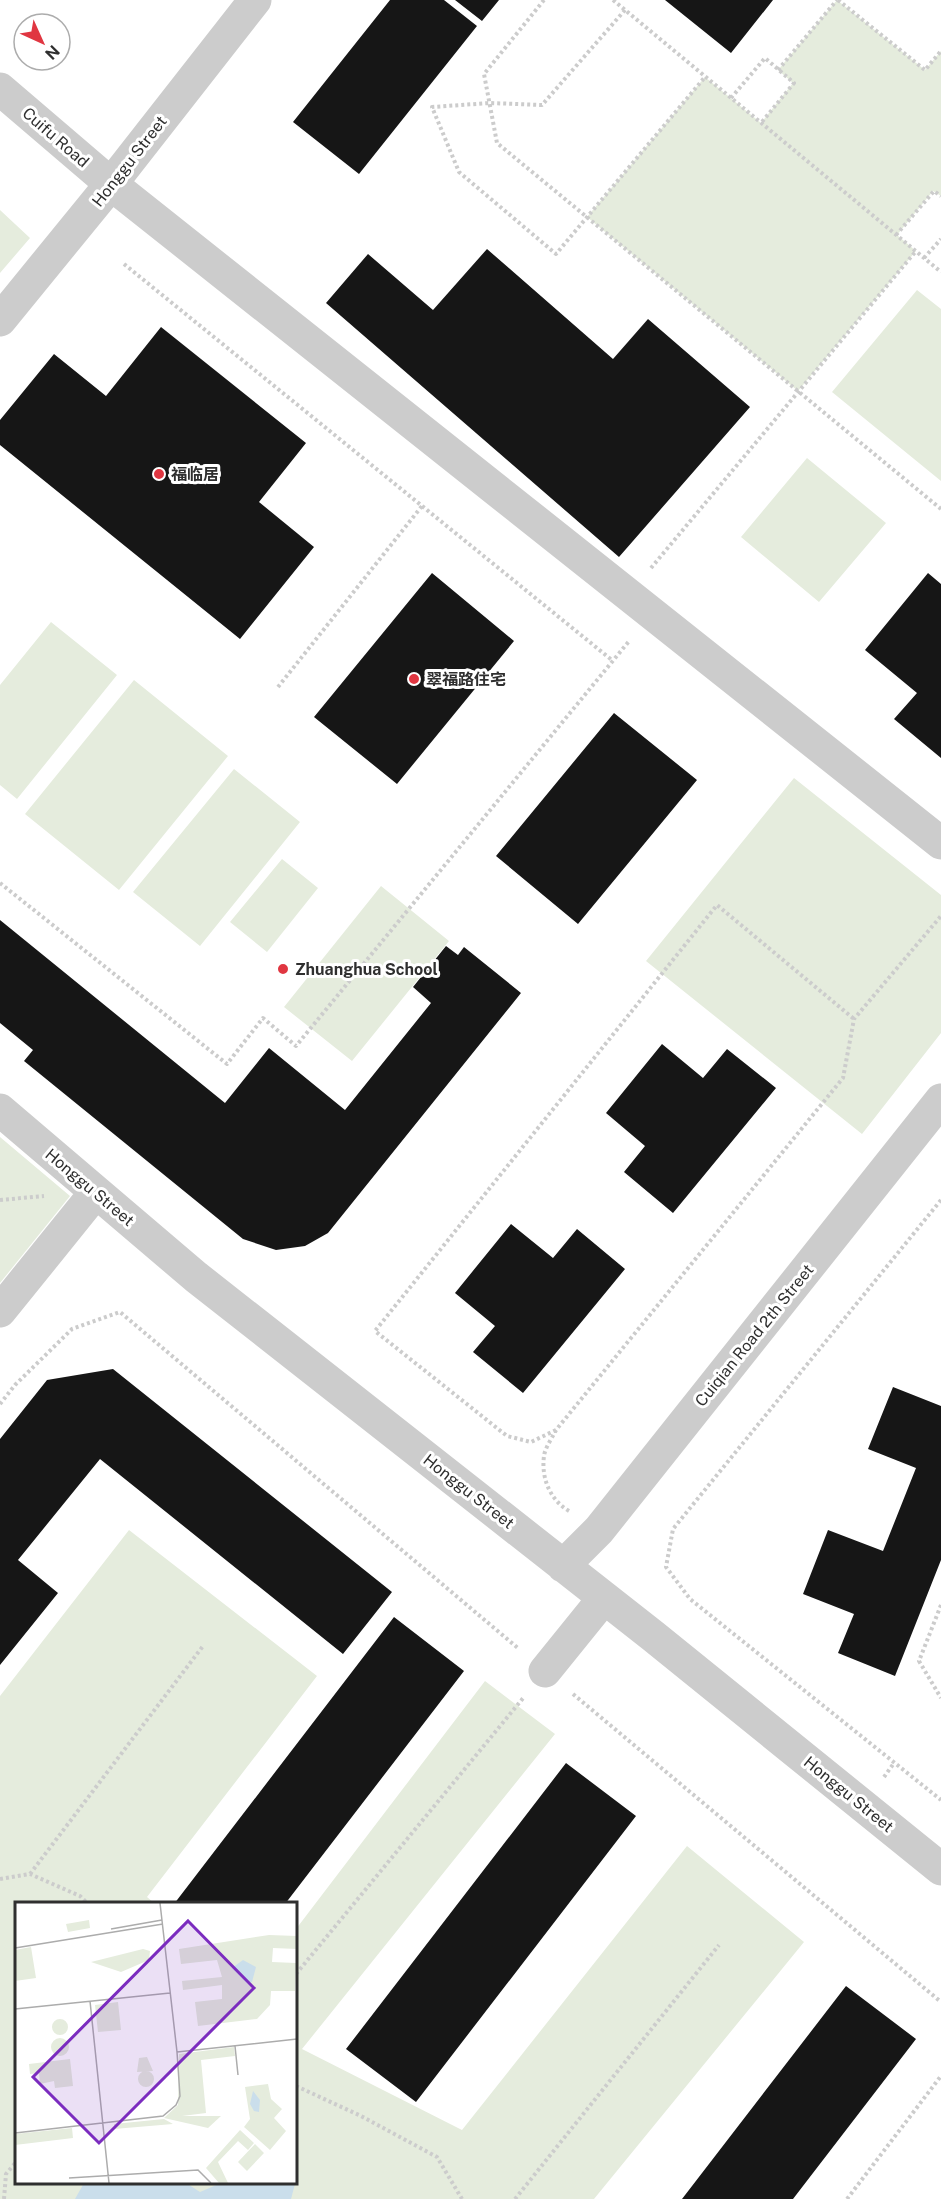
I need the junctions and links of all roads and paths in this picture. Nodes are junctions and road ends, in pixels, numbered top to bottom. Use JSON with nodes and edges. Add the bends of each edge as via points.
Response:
{"nodes":[{"id":1,"x":255,"y":0,"type":"edge"},
{"id":2,"x":544,"y":0,"type":"edge"},
{"id":3,"x":613,"y":0,"type":"edge"},
{"id":4,"x":838,"y":0,"type":"edge"},
{"id":5,"x":625,"y":10,"type":"junction"},
{"id":6,"x":941,"y":51,"type":"edge"},
{"id":7,"x":778,"y":70,"type":"junction"},
{"id":8,"x":705,"y":77,"type":"junction"},
{"id":9,"x":0,"y":89,"type":"edge"},
{"id":10,"x":731,"y":98,"type":"junction"},
{"id":11,"x":490,"y":104,"type":"junction"},
{"id":12,"x":761,"y":123,"type":"junction"},
{"id":13,"x":111,"y":184,"type":"junction"},
{"id":14,"x":941,"y":196,"type":"edge"},
{"id":15,"x":587,"y":217,"type":"junction"},
{"id":16,"x":896,"y":235,"type":"junction"},
{"id":17,"x":941,"y":238,"type":"edge"},
{"id":18,"x":916,"y":251,"type":"junction"},
{"id":19,"x":924,"y":258,"type":"junction"},
{"id":20,"x":124,"y":264,"type":"dead end"},
{"id":21,"x":941,"y":272,"type":"edge"},
{"id":22,"x":0,"y":320,"type":"edge"},
{"id":23,"x":798,"y":392,"type":"junction"},
{"id":24,"x":422,"y":506,"type":"junction"},
{"id":25,"x":941,"y":509,"type":"edge"},
{"id":26,"x":640,"y":605,"type":"junction"},
{"id":27,"x":613,"y":661,"type":"junction"},
{"id":28,"x":278,"y":687,"type":"dead end"},
{"id":29,"x":941,"y":843,"type":"edge"},
{"id":30,"x":0,"y":883,"type":"edge"},
{"id":31,"x":941,"y":916,"type":"edge"},
{"id":32,"x":854,"y":1019,"type":"junction"},
{"id":33,"x":941,"y":1100,"type":"edge"},
{"id":34,"x":0,"y":1110,"type":"edge"},
{"id":35,"x":96,"y":1192,"type":"junction"},
{"id":36,"x":941,"y":1200,"type":"edge"},
{"id":37,"x":0,"y":1311,"type":"edge"},
{"id":38,"x":0,"y":1404,"type":"edge"},
{"id":39,"x":556,"y":1430,"type":"junction"},
{"id":40,"x":599,"y":1530,"type":"junction"},
{"id":41,"x":563,"y":1566,"type":"junction"},
{"id":42,"x":604,"y":1598,"type":"junction"},
{"id":43,"x":941,"y":1605,"type":"edge"},
{"id":44,"x":203,"y":1646,"type":"dead end"},
{"id":45,"x":545,"y":1671,"type":"junction"},
{"id":46,"x":941,"y":1698,"type":"edge"},
{"id":47,"x":941,"y":1800,"type":"edge"},
{"id":48,"x":941,"y":1869,"type":"edge"},
{"id":49,"x":30,"y":1874,"type":"junction"},
{"id":50,"x":0,"y":1879,"type":"edge"},
{"id":51,"x":86,"y":1902,"type":"edge"},
{"id":52,"x":719,"y":1945,"type":"dead end"},
{"id":53,"x":297,"y":1973,"type":"edge"},
{"id":54,"x":941,"y":2002,"type":"edge"},
{"id":55,"x":941,"y":2076,"type":"edge"},
{"id":56,"x":297,"y":2086,"type":"edge"},
{"id":57,"x":15,"y":2163,"type":"edge"},
{"id":58,"x":4,"y":2199,"type":"edge"},
{"id":59,"x":462,"y":2199,"type":"edge"},
{"id":60,"x":514,"y":2199,"type":"edge"},
{"id":61,"x":847,"y":2199,"type":"edge"}],
"edges":[{"from":1,"to":13,"type":"street","name":"Honggu Street"},
{"from":2,"to":11,"type":"path","via":[[484,74]]},
{"from":3,"to":5,"type":"path"},
{"from":4,"to":6,"type":"path","via":[[925,70]]},
{"from":4,"to":7,"type":"path"},
{"from":5,"to":8,"type":"path"},
{"from":5,"to":11,"type":"path","via":[[542,105]]},
{"from":7,"to":10,"type":"path","via":[[765,58]]},
{"from":7,"to":12,"type":"path","via":[[794,83]]},
{"from":8,"to":10,"type":"path"},
{"from":8,"to":15,"type":"path"},
{"from":9,"to":13,"type":"street","name":"Cuifu Road"},
{"from":10,"to":12,"type":"path"},
{"from":11,"to":15,"type":"path","via":[[497,143]]},
{"from":11,"to":15,"type":"path","via":[[432,107],[459,172],[556,254]]},
{"from":12,"to":16,"type":"path"},
{"from":13,"to":22,"type":"street","name":"Honggu Street"},
{"from":13,"to":26,"type":"street","name":"Cuifu Road"},
{"from":14,"to":16,"type":"path","via":[[934,191]]},
{"from":15,"to":23,"type":"path"},
{"from":16,"to":18,"type":"path"},
{"from":17,"to":19,"type":"path"},
{"from":18,"to":19,"type":"path"},
{"from":18,"to":23,"type":"path"},
{"from":19,"to":21,"type":"path"},
{"from":20,"to":24,"type":"path"},
{"from":23,"to":25,"type":"path"},
{"from":23,"to":26,"type":"path"},
{"from":24,"to":27,"type":"path"},
{"from":24,"to":28,"type":"path"},
{"from":26,"to":27,"type":"path"},
{"from":26,"to":29,"type":"street","name":"Cuifu Road"},
{"from":27,"to":30,"type":"path","via":[[296,1046],[263,1018],[227,1064]]},
{"from":31,"to":32,"type":"path"},
{"from":32,"to":39,"type":"path","via":[[843,1078]]},
{"from":32,"to":39,"type":"path","via":[[717,905],[375,1331],[507,1436],[531,1442]]},
{"from":33,"to":40,"type":"street","name":"Cuiqian Road 2th Street"},
{"from":34,"to":35,"type":"street","name":"Honggu Street"},
{"from":35,"to":37,"type":"street"},
{"from":35,"to":41,"type":"street","name":"Honggu Street","via":[[196,1277]]},
{"from":36,"to":47,"type":"path","via":[[673,1529],[666,1568],[690,1599]]},
{"from":38,"to":45,"type":"path","via":[[72,1329],[120,1312]]},
{"from":39,"to":40,"type":"path","via":[[544,1454],[544,1480],[559,1506]]},
{"from":40,"to":41,"type":"street","name":"Cuiqian Road 2th Street"},
{"from":41,"to":42,"type":"street","name":"Honggu Street"},
{"from":42,"to":45,"type":"street"},
{"from":42,"to":48,"type":"street","name":"Honggu Street"},
{"from":43,"to":46,"type":"path","via":[[919,1661]]},
{"from":44,"to":49,"type":"path"},
{"from":45,"to":53,"type":"path"},
{"from":45,"to":54,"type":"path"},
{"from":49,"to":50,"type":"path"},
{"from":49,"to":51,"type":"path"},
{"from":52,"to":60,"type":"path"},
{"from":55,"to":61,"type":"path"},
{"from":56,"to":59,"type":"path","via":[[436,2157]]},
{"from":57,"to":58,"type":"path","via":[[6,2175]]}]}
